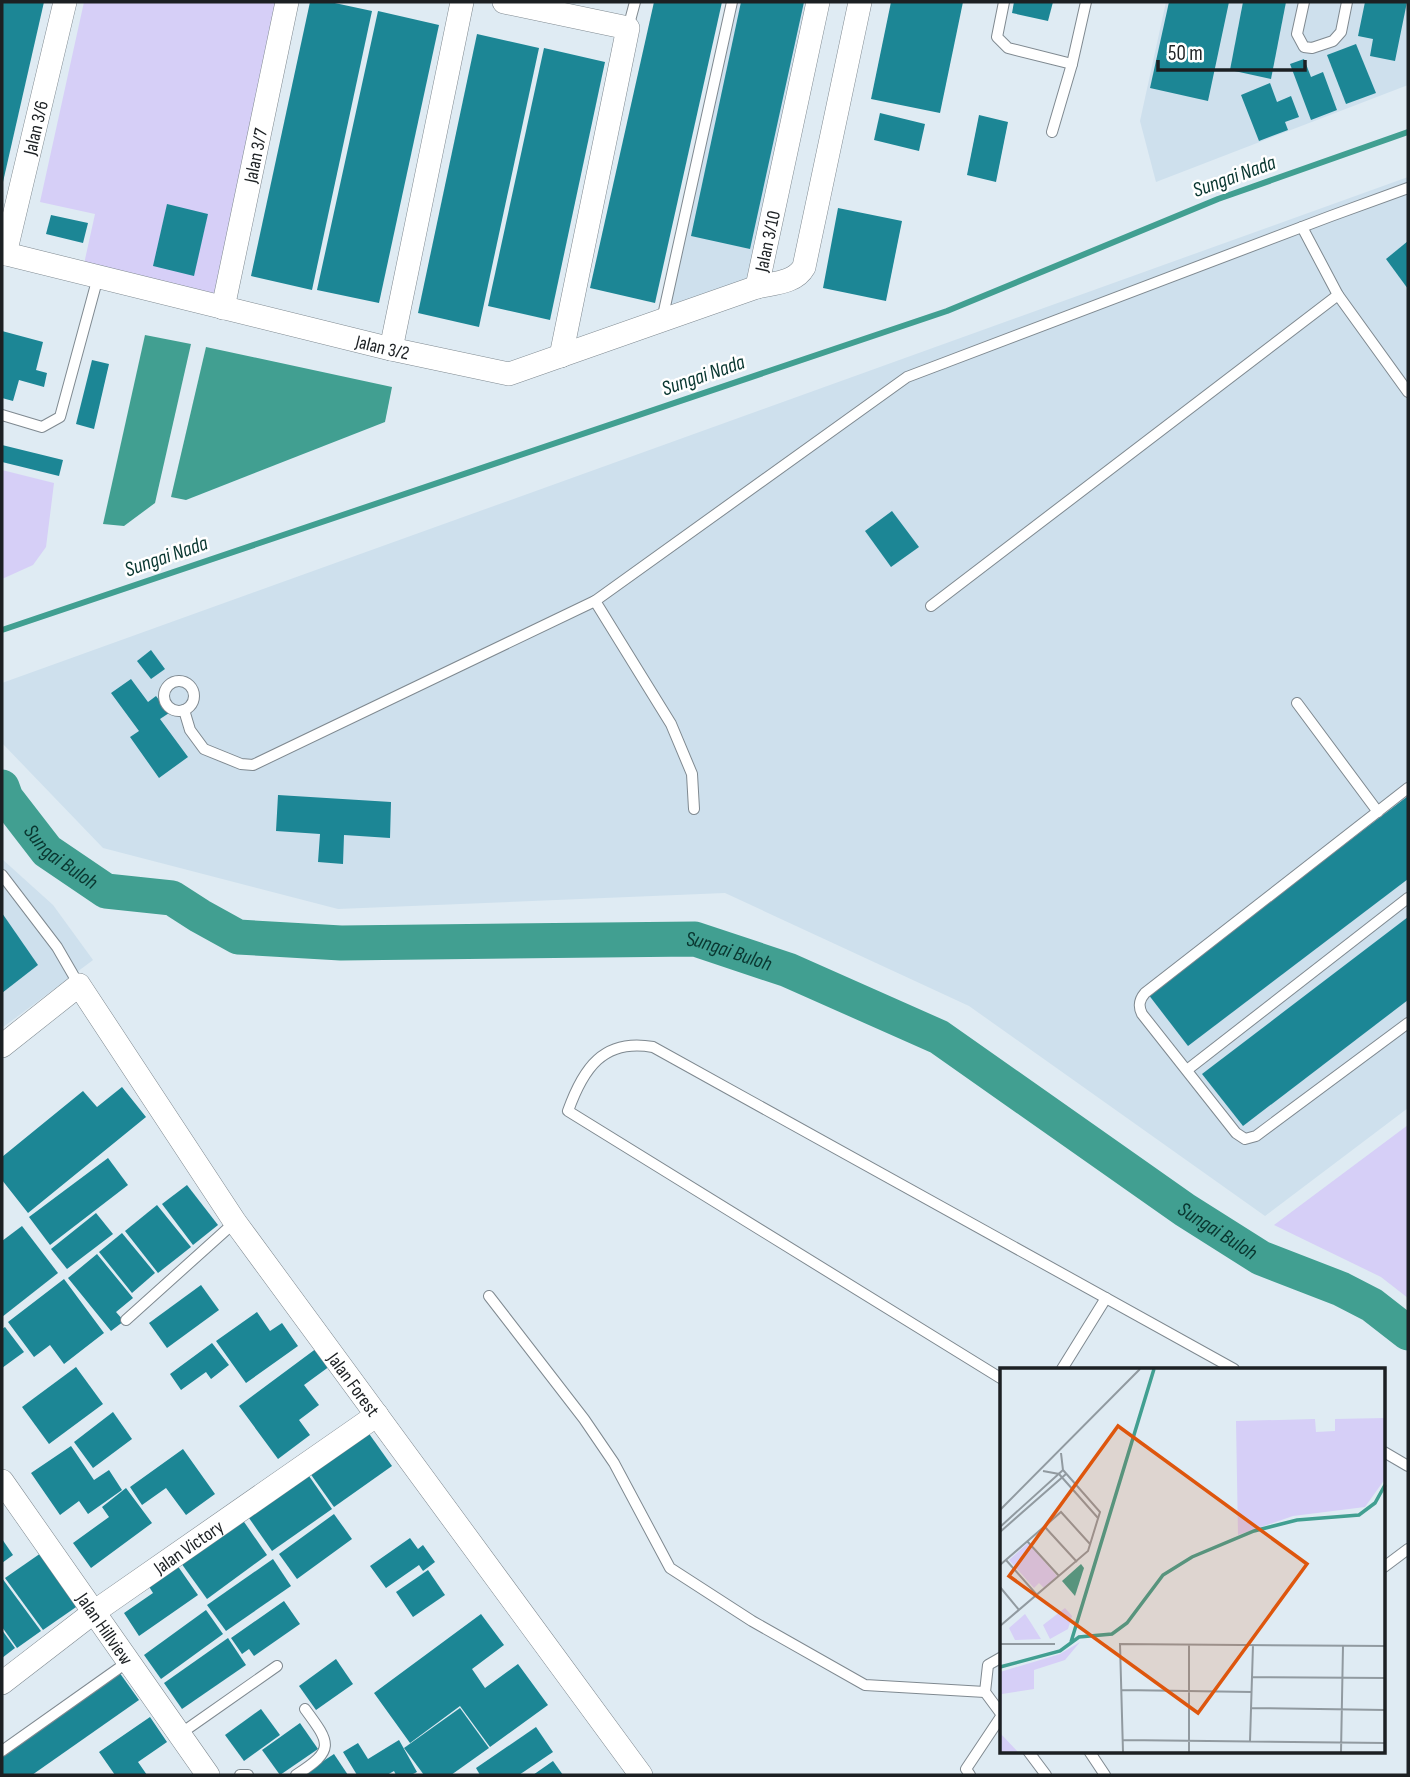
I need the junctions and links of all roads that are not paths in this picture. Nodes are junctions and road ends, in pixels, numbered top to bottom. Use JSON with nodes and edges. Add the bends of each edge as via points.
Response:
{"nodes":[{"id":1,"x":65,"y":2,"type":"edge"},
{"id":2,"x":287,"y":2,"type":"edge"},
{"id":3,"x":462,"y":2,"type":"edge"},
{"id":4,"x":504,"y":2,"type":"edge"},
{"id":5,"x":635,"y":2,"type":"edge"},
{"id":6,"x":732,"y":2,"type":"edge"},
{"id":7,"x":818,"y":2,"type":"edge"},
{"id":8,"x":860,"y":2,"type":"edge"},
{"id":9,"x":1004,"y":2,"type":"edge"},
{"id":10,"x":1086,"y":2,"type":"edge"},
{"id":11,"x":1304,"y":2,"type":"edge"},
{"id":12,"x":1347,"y":2,"type":"edge"},
{"id":13,"x":628,"y":28,"type":"junction"},
{"id":14,"x":1072,"y":64,"type":"junction"},
{"id":15,"x":1052,"y":132,"type":"dead end"},
{"id":16,"x":1408,"y":188,"type":"edge"},
{"id":17,"x":1302,"y":227,"type":"junction"},
{"id":18,"x":3,"y":254,"type":"edge"},
{"id":19,"x":98,"y":277,"type":"junction"},
{"id":20,"x":757,"y":287,"type":"junction"},
{"id":21,"x":1338,"y":295,"type":"junction"},
{"id":22,"x":223,"y":308,"type":"junction"},
{"id":23,"x":662,"y":320,"type":"junction"},
{"id":24,"x":391,"y":349,"type":"junction"},
{"id":25,"x":561,"y":356,"type":"junction"},
{"id":26,"x":1408,"y":392,"type":"edge"},
{"id":27,"x":2,"y":415,"type":"edge"},
{"id":28,"x":595,"y":601,"type":"junction"},
{"id":29,"x":931,"y":606,"type":"dead end"},
{"id":30,"x":1297,"y":704,"type":"dead end"},
{"id":31,"x":184,"y":710,"type":"dead end"},
{"id":32,"x":1408,"y":788,"type":"edge"},
{"id":33,"x":694,"y":809,"type":"dead end"},
{"id":34,"x":1378,"y":812,"type":"junction"},
{"id":35,"x":2,"y":875,"type":"edge"},
{"id":36,"x":1408,"y":898,"type":"edge"},
{"id":37,"x":79,"y":985,"type":"junction"},
{"id":38,"x":1408,"y":1023,"type":"edge"},
{"id":39,"x":2,"y":1046,"type":"edge"},
{"id":40,"x":1187,"y":1070,"type":"junction"},
{"id":41,"x":235,"y":1222,"type":"junction"},
{"id":42,"x":489,"y":1296,"type":"dead end"},
{"id":43,"x":1106,"y":1298,"type":"junction"},
{"id":44,"x":126,"y":1320,"type":"dead end"},
{"id":45,"x":1063,"y":1368,"type":"edge"},
{"id":46,"x":1232,"y":1368,"type":"edge"},
{"id":47,"x":1000,"y":1378,"type":"edge"},
{"id":48,"x":377,"y":1415,"type":"junction"},
{"id":49,"x":1386,"y":1453,"type":"edge"},
{"id":50,"x":1408,"y":1466,"type":"edge"},
{"id":51,"x":2,"y":1480,"type":"edge"},
{"id":52,"x":1408,"y":1549,"type":"edge"},
{"id":53,"x":1386,"y":1566,"type":"edge"},
{"id":54,"x":94,"y":1612,"type":"junction"},
{"id":55,"x":1000,"y":1658,"type":"edge"},
{"id":56,"x":129,"y":1661,"type":"junction"},
{"id":57,"x":276,"y":1666,"type":"dead end"},
{"id":58,"x":2,"y":1683,"type":"edge"},
{"id":59,"x":985,"y":1692,"type":"junction"},
{"id":60,"x":305,"y":1709,"type":"dead end"},
{"id":61,"x":1000,"y":1712,"type":"edge"},
{"id":62,"x":1000,"y":1718,"type":"edge"},
{"id":63,"x":180,"y":1734,"type":"junction"},
{"id":64,"x":2,"y":1751,"type":"edge"},
{"id":65,"x":1029,"y":1752,"type":"edge"},
{"id":66,"x":1089,"y":1752,"type":"edge"},
{"id":67,"x":208,"y":1775,"type":"edge"},
{"id":68,"x":240,"y":1775,"type":"edge"},
{"id":69,"x":248,"y":1775,"type":"edge"},
{"id":70,"x":296,"y":1775,"type":"edge"},
{"id":71,"x":641,"y":1775,"type":"edge"},
{"id":72,"x":970,"y":1775,"type":"edge"},
{"id":73,"x":1046,"y":1775,"type":"edge"},
{"id":74,"x":1105,"y":1775,"type":"edge"}],
"edges":[{"from":1,"to":18,"type":"street","name":"Jalan 3/6"},
{"from":2,"to":22,"type":"street","name":"Jalan 3/7"},
{"from":3,"to":24,"type":"street"},
{"from":4,"to":13,"type":"street"},
{"from":5,"to":13,"type":"lane"},
{"from":6,"to":23,"type":"lane"},
{"from":7,"to":20,"type":"street","name":"Jalan 3/10"},
{"from":8,"to":20,"type":"street","name":"Jalan 3/10","via":[[804,267],[791,279]]},
{"from":9,"to":14,"type":"lane","via":[[997,37],[1008,48]]},
{"from":10,"to":14,"type":"lane"},
{"from":11,"to":12,"type":"lane","via":[[1297,34],[1304,47],[1312,48],[1333,41],[1341,32]]},
{"from":13,"to":25,"type":"street"},
{"from":14,"to":15,"type":"lane"},
{"from":16,"to":17,"type":"lane"},
{"from":17,"to":21,"type":"lane"},
{"from":17,"to":28,"type":"lane","via":[[907,377]]},
{"from":18,"to":19,"type":"street","name":"Jalan 3/2"},
{"from":19,"to":22,"type":"street","name":"Jalan 3/2"},
{"from":19,"to":27,"type":"lane","via":[[60,416],[42,427]]},
{"from":20,"to":23,"type":"street","name":"Jalan 3/2"},
{"from":21,"to":26,"type":"lane"},
{"from":21,"to":29,"type":"lane"},
{"from":22,"to":24,"type":"street","name":"Jalan 3/2"},
{"from":23,"to":25,"type":"street","name":"Jalan 3/2"},
{"from":24,"to":25,"type":"street","name":"Jalan 3/2","via":[[509,374]]},
{"from":28,"to":31,"type":"lane","via":[[253,765],[204,749],[190,730]]},
{"from":28,"to":33,"type":"lane","via":[[671,724],[692,774]]},
{"from":30,"to":34,"type":"lane"},
{"from":32,"to":34,"type":"lane"},
{"from":34,"to":40,"type":"lane","via":[[1141,997],[1142,1014]]},
{"from":35,"to":37,"type":"lane","via":[[57,947]]},
{"from":36,"to":40,"type":"lane"},
{"from":37,"to":39,"type":"street"},
{"from":37,"to":41,"type":"street","name":"Jalan Forest"},
{"from":38,"to":40,"type":"lane","via":[[1251,1139],[1236,1133]]},
{"from":41,"to":44,"type":"lane"},
{"from":41,"to":48,"type":"street","name":"Jalan Forest"},
{"from":42,"to":59,"type":"lane","via":[[614,1463],[670,1569],[865,1685]]},
{"from":43,"to":45,"type":"lane"},
{"from":43,"to":46,"type":"lane"},
{"from":43,"to":47,"type":"lane","via":[[653,1047],[619,1047],[595,1062],[568,1111]]},
{"from":48,"to":54,"type":"street","name":"Jalan Victory"},
{"from":48,"to":71,"type":"street","name":"Jalan Forest"},
{"from":49,"to":50,"type":"lane"},
{"from":51,"to":54,"type":"street","name":"Jalan Hillview"},
{"from":52,"to":53,"type":"lane"},
{"from":54,"to":56,"type":"street","name":"Jalan Hillview"},
{"from":54,"to":58,"type":"street","name":"Jalan Victory"},
{"from":55,"to":59,"type":"lane","via":[[988,1665]]},
{"from":56,"to":63,"type":"street","name":"Jalan Hillview"},
{"from":56,"to":64,"type":"lane"},
{"from":57,"to":63,"type":"lane"},
{"from":59,"to":61,"type":"lane"},
{"from":60,"to":70,"type":"lane","via":[[320,1729],[325,1749],[318,1761]]},
{"from":62,"to":72,"type":"lane","via":[[966,1769]]},
{"from":63,"to":67,"type":"street","name":"Jalan Hillview"},
{"from":65,"to":73,"type":"lane"},
{"from":66,"to":74,"type":"lane"},
{"from":68,"to":69,"type":"lane"}]}
